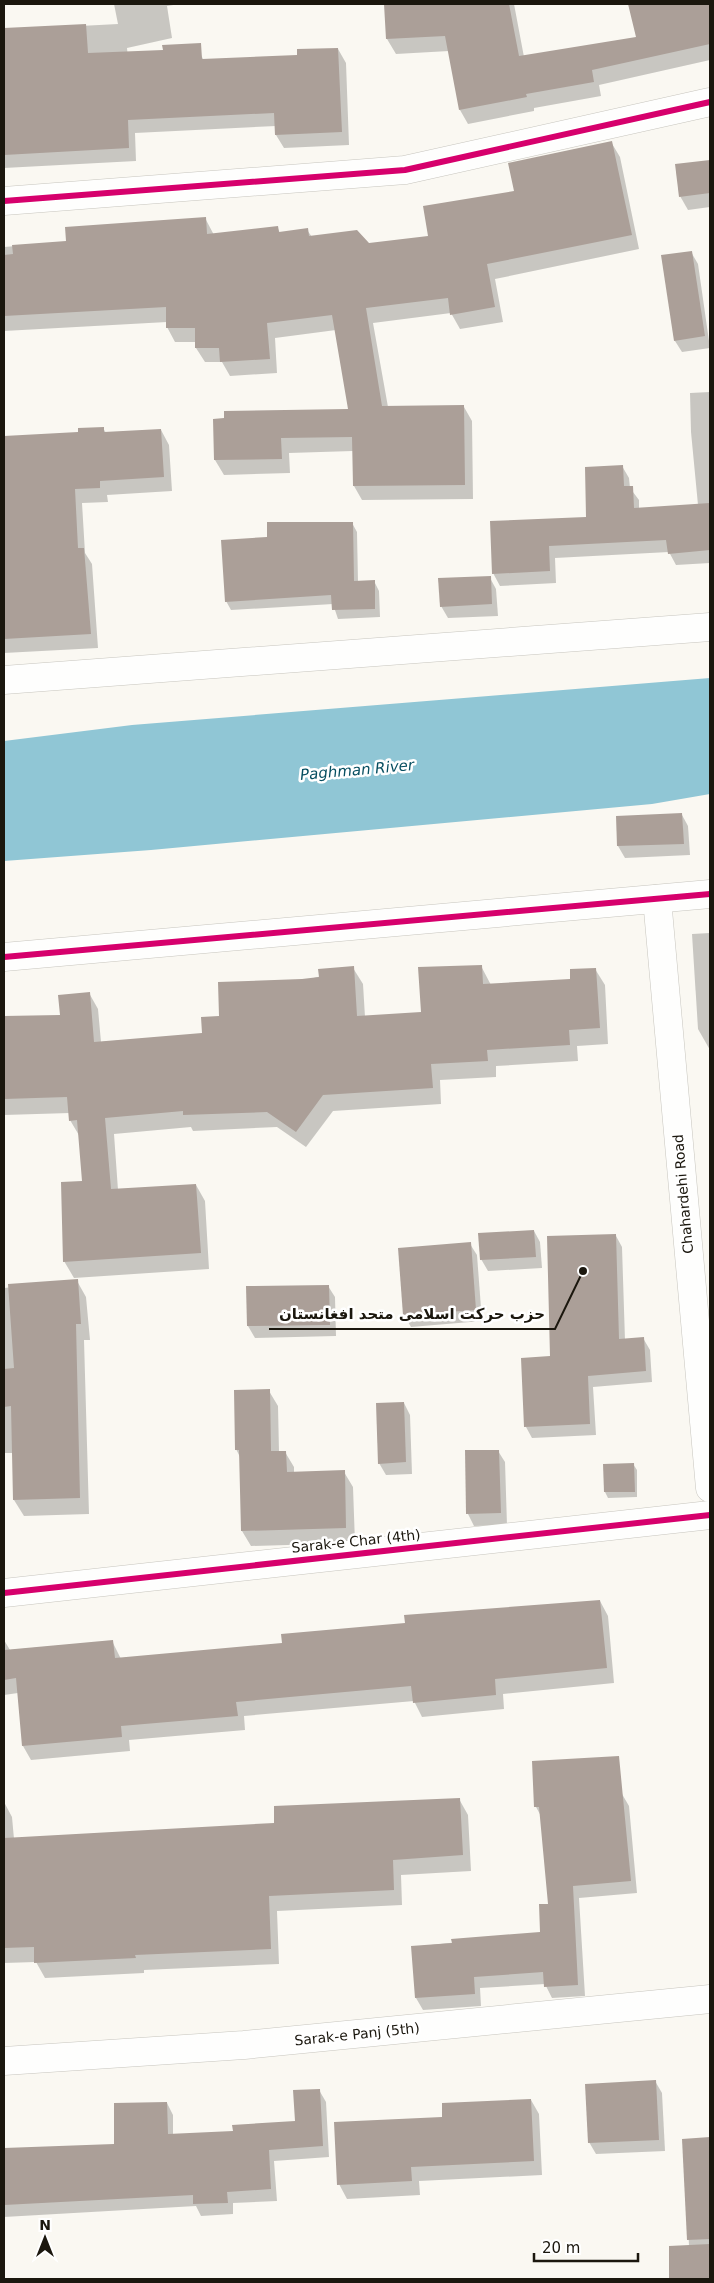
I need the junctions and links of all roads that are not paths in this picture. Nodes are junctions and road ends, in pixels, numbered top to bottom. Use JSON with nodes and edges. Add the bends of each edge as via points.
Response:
{"nodes":[{"id":1,"x":710,"y":102,"type":"edge"},
{"id":2,"x":4,"y":201,"type":"edge"},
{"id":3,"x":710,"y":627,"type":"edge"},
{"id":4,"x":4,"y":680,"type":"edge"},
{"id":5,"x":710,"y":894,"type":"edge"},
{"id":6,"x":656,"y":899,"type":"junction"},
{"id":7,"x":4,"y":958,"type":"edge"},
{"id":8,"x":710,"y":1488,"type":"edge"},
{"id":9,"x":710,"y":1515,"type":"edge"},
{"id":10,"x":4,"y":1593,"type":"edge"},
{"id":11,"x":710,"y":1999,"type":"edge"},
{"id":12,"x":4,"y":2061,"type":"edge"}],
"edges":[{"from":1,"to":2,"type":"street","via":[[405,170]]},
{"from":3,"to":4,"type":"street"},
{"from":5,"to":6,"type":"street"},
{"from":6,"to":7,"type":"street"},
{"from":6,"to":8,"type":"street","name":"Chahardehi Road"},
{"from":9,"to":10,"type":"street","name":"Sarak-e Char (4th)"},
{"from":11,"to":12,"type":"street","name":"Sarak-e Panj (5th)","via":[[244,2045]]}]}
